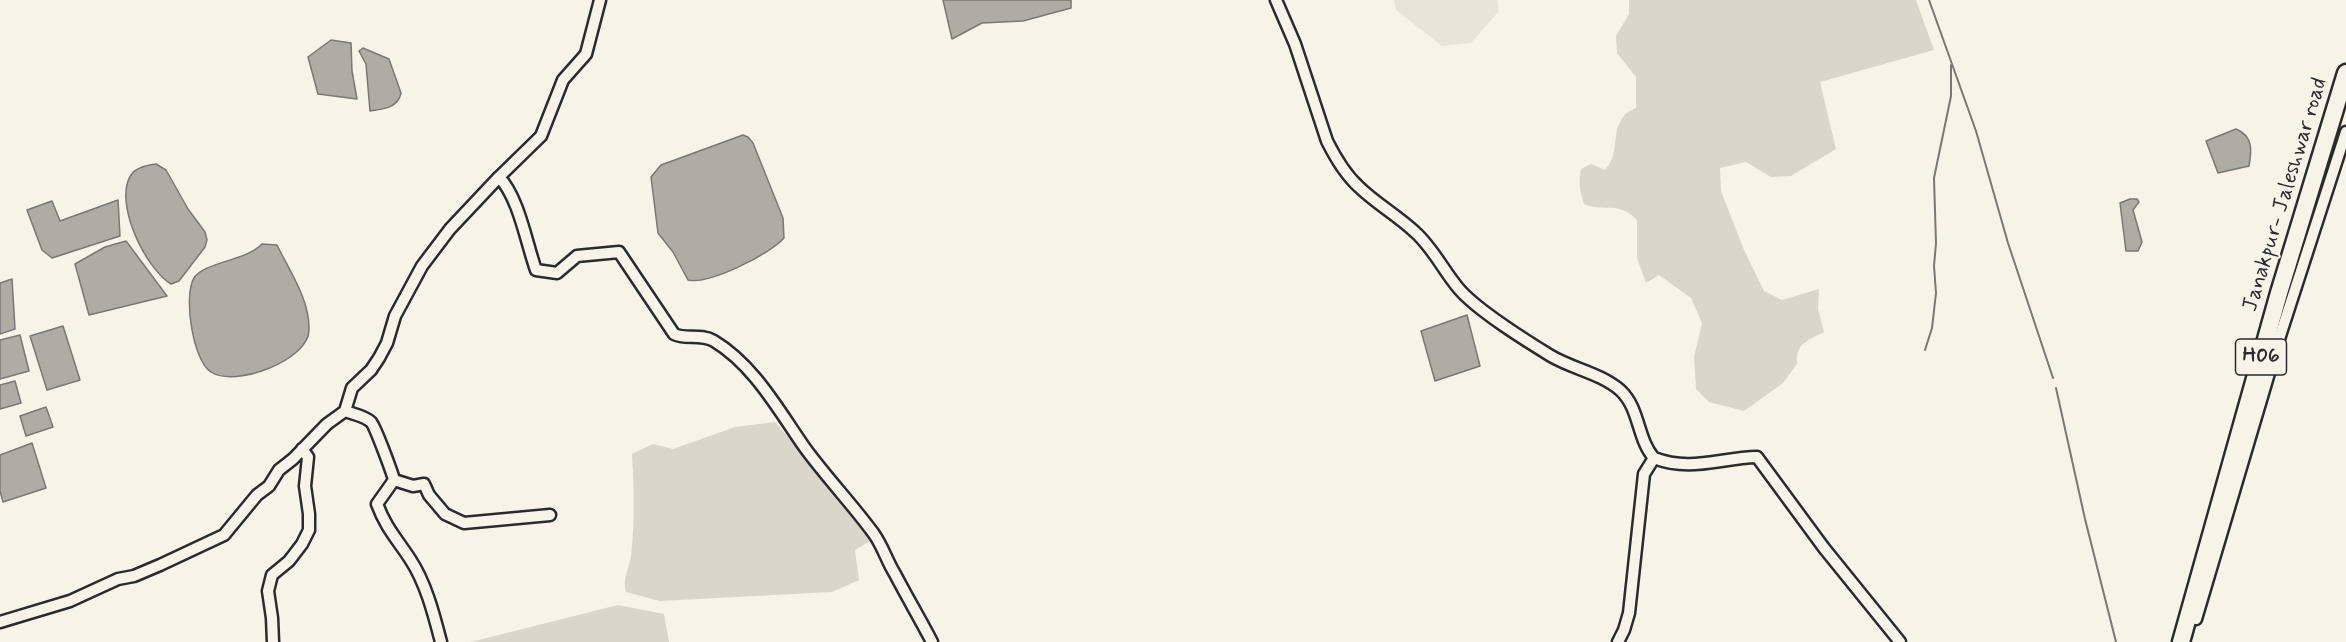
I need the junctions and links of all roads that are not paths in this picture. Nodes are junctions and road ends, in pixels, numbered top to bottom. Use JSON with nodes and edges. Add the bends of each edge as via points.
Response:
{"nodes":[{"id":1,"x":600,"y":0,"type":"edge"},
{"id":2,"x":1276,"y":0,"type":"edge"},
{"id":3,"x":2346,"y":73,"type":"edge"},
{"id":4,"x":2346,"y":132,"type":"edge"},
{"id":5,"x":499,"y":177,"type":"junction"},
{"id":6,"x":345,"y":411,"type":"junction"},
{"id":7,"x":302,"y":449,"type":"junction"},
{"id":8,"x":1654,"y":458,"type":"junction"},
{"id":9,"x":394,"y":480,"type":"junction"},
{"id":10,"x":550,"y":514,"type":"dead end"},
{"id":11,"x":0,"y":622,"type":"edge"},
{"id":12,"x":272,"y":642,"type":"edge"},
{"id":13,"x":441,"y":642,"type":"edge"},
{"id":14,"x":932,"y":642,"type":"edge"},
{"id":15,"x":1618,"y":642,"type":"edge"},
{"id":16,"x":1900,"y":642,"type":"edge"},
{"id":17,"x":2181,"y":642,"type":"edge"},
{"id":18,"x":2189,"y":642,"type":"edge"}],
"edges":[{"from":1,"to":5,"type":"street","via":[[586,54],[563,80],[541,136]]},
{"from":2,"to":8,"type":"street","via":[[1327,141],[1358,186],[1415,232],[1459,289],[1476,304],[1551,356],[1592,373],[1621,391]]},
{"from":3,"to":17,"type":"highway","name":"Janakpur- Jaleshwar road","number":"H06","via":[[2279,293]]},
{"from":4,"to":18,"type":"street","via":[[2280,336]]},
{"from":5,"to":6,"type":"street","via":[[450,229],[422,266],[395,316],[387,343],[371,370],[352,388]]},
{"from":5,"to":14,"type":"street","via":[[513,199],[536,270],[557,273],[577,256],[619,252],[674,334],[712,340],[734,356],[873,533]]},
{"from":6,"to":7,"type":"street"},
{"from":6,"to":9,"type":"street","via":[[372,423]]},
{"from":7,"to":11,"type":"street","via":[[224,535],[70,601]]},
{"from":7,"to":12,"type":"street","via":[[308,457],[305,486],[309,530],[289,561],[272,575],[268,591]]},
{"from":8,"to":15,"type":"street","via":[[1644,474],[1629,613]]},
{"from":8,"to":16,"type":"street","via":[[1681,466],[1757,457]]},
{"from":9,"to":10,"type":"street","via":[[414,486],[424,484],[445,514],[464,523]]},
{"from":9,"to":13,"type":"street","via":[[377,504],[384,522],[412,561]]}]}
